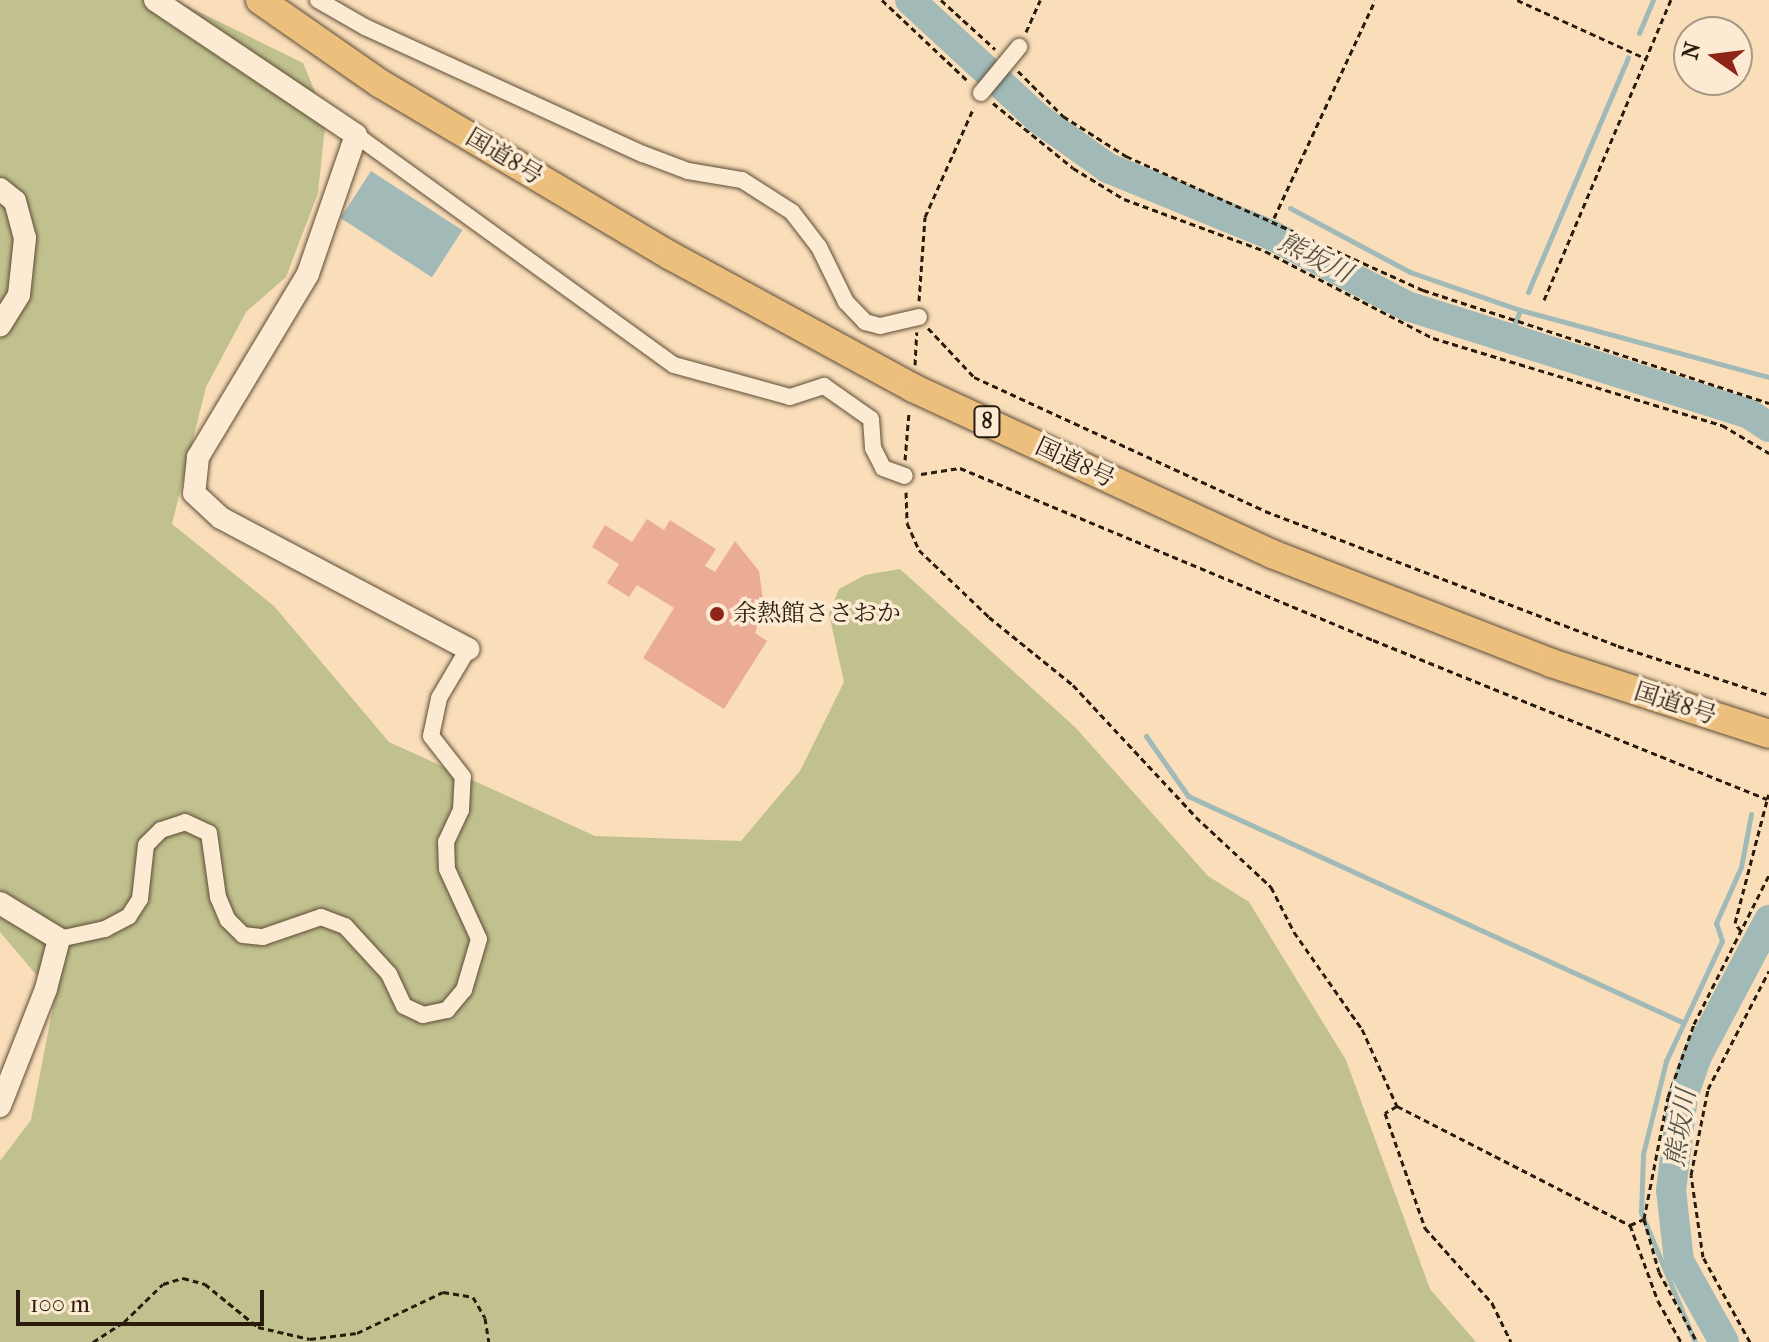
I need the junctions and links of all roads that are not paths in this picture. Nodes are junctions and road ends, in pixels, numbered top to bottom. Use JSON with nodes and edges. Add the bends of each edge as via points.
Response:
{"nodes":[{"id":1,"x":155,"y":0,"type":"edge"},
{"id":2,"x":260,"y":0,"type":"edge"},
{"id":3,"x":318,"y":0,"type":"edge"},
{"id":4,"x":1019,"y":47,"type":"road end"},
{"id":5,"x":981,"y":93,"type":"road end"},
{"id":6,"x":356,"y":135,"type":"junction"},
{"id":7,"x":0,"y":189,"type":"edge"},
{"id":8,"x":919,"y":317,"type":"road end"},
{"id":9,"x":0,"y":326,"type":"edge"},
{"id":10,"x":905,"y":476,"type":"road end"},
{"id":11,"x":468,"y":649,"type":"joint"},
{"id":12,"x":1769,"y":734,"type":"edge"},
{"id":13,"x":0,"y":903,"type":"edge"},
{"id":14,"x":59,"y":939,"type":"junction"},
{"id":15,"x":0,"y":1106,"type":"edge"}],
"edges":[{"from":1,"to":6,"type":"street"},
{"from":2,"to":12,"type":"highway","name":"国道8号","number":"8","via":[[381,84],[605,217],[913,388],[1272,554],[1551,663]]},
{"from":3,"to":8,"type":"street","via":[[365,27],[643,154],[688,171],[742,180],[792,212],[819,247],[846,302],[865,322],[880,326]]},
{"from":4,"to":5,"type":"street"},
{"from":6,"to":10,"type":"street","via":[[674,365],[790,397],[824,386],[871,419],[873,448],[883,468]]},
{"from":6,"to":11,"type":"street","via":[[308,274],[198,457],[194,493],[221,518]]},
{"from":7,"to":9,"type":"street","via":[[15,201],[25,238],[19,295]]},
{"from":11,"to":14,"type":"street","via":[[439,698],[431,736],[463,777],[461,810],[446,842],[447,869],[479,939],[464,990],[447,1010],[423,1015],[404,1006],[389,974],[353,930],[333,921],[321,917],[263,937],[243,935],[228,920],[218,897],[209,833],[185,822],[161,830],[146,845],[140,899],[129,916],[105,929]]},
{"from":13,"to":14,"type":"street"},
{"from":14,"to":15,"type":"street","via":[[46,989]]}]}
